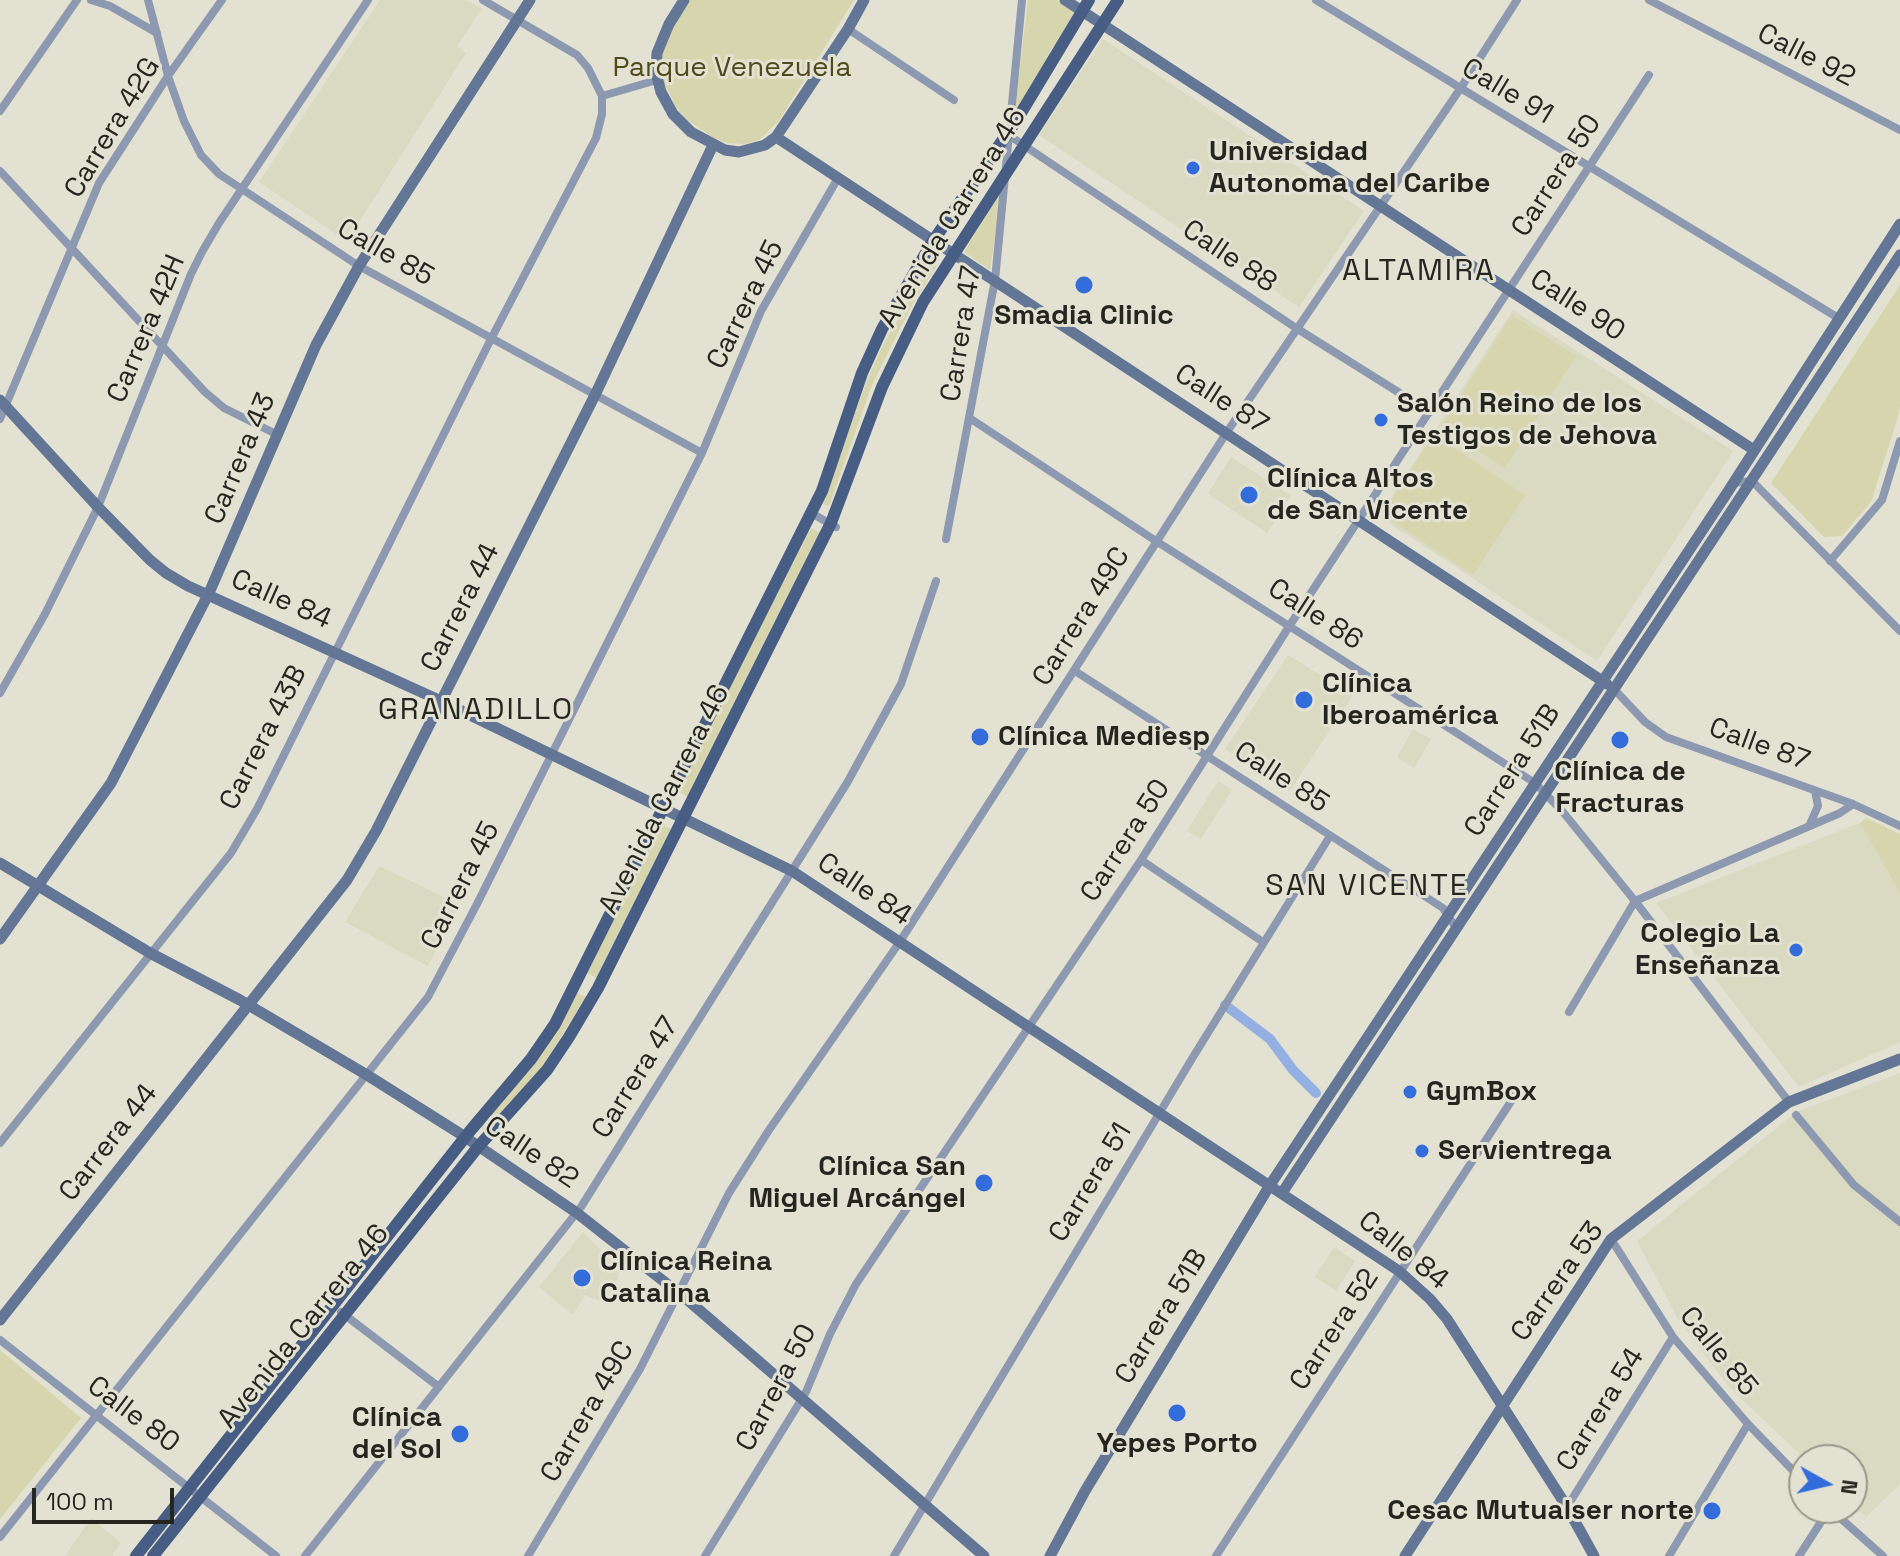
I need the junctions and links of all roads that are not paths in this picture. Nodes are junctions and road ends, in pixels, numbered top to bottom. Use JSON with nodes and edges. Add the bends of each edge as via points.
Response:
{"nodes":[{"id":1,"x":77,"y":0,"type":"edge"},
{"id":2,"x":91,"y":0,"type":"edge"},
{"id":3,"x":148,"y":0,"type":"edge"},
{"id":4,"x":222,"y":0,"type":"edge"},
{"id":5,"x":368,"y":0,"type":"edge"},
{"id":6,"x":483,"y":0,"type":"edge"},
{"id":7,"x":530,"y":0,"type":"edge"},
{"id":8,"x":684,"y":0,"type":"edge"},
{"id":9,"x":864,"y":0,"type":"edge"},
{"id":10,"x":1022,"y":0,"type":"edge"},
{"id":11,"x":1065,"y":0,"type":"edge"},
{"id":12,"x":1118,"y":0,"type":"edge"},
{"id":13,"x":1316,"y":0,"type":"edge"},
{"id":14,"x":1517,"y":0,"type":"edge"},
{"id":15,"x":1649,"y":0,"type":"edge"},
{"id":16,"x":1085,"y":6,"type":"edge"},
{"id":17,"x":518,"y":20,"type":"junction"},
{"id":18,"x":1102,"y":25,"type":"junction"},
{"id":19,"x":848,"y":29,"type":"junction"},
{"id":20,"x":157,"y":33,"type":"junction"},
{"id":21,"x":1649,"y":75,"type":"dead end"},
{"id":22,"x":168,"y":76,"type":"junction"},
{"id":23,"x":657,"y":80,"type":"junction"},
{"id":24,"x":1460,"y":89,"type":"junction"},
{"id":25,"x":602,"y":96,"type":"junction"},
{"id":26,"x":954,"y":100,"type":"dead end"},
{"id":27,"x":0,"y":111,"type":"edge"},
{"id":28,"x":1900,"y":130,"type":"edge"},
{"id":29,"x":1007,"y":134,"type":"junction"},
{"id":30,"x":776,"y":137,"type":"junction"},
{"id":31,"x":713,"y":145,"type":"junction"},
{"id":32,"x":1026,"y":146,"type":"junction"},
{"id":33,"x":1589,"y":167,"type":"junction"},
{"id":34,"x":0,"y":171,"type":"edge"},
{"id":35,"x":1006,"y":175,"type":"junction"},
{"id":36,"x":838,"y":178,"type":"junction"},
{"id":37,"x":242,"y":191,"type":"junction"},
{"id":38,"x":1381,"y":207,"type":"junction"},
{"id":39,"x":1900,"y":224,"type":"edge"},
{"id":40,"x":934,"y":240,"type":"junction"},
{"id":41,"x":71,"y":248,"type":"junction"},
{"id":42,"x":955,"y":254,"type":"junction"},
{"id":43,"x":1900,"y":255,"type":"edge"},
{"id":44,"x":359,"y":266,"type":"junction"},
{"id":45,"x":995,"y":280,"type":"junction"},
{"id":46,"x":1509,"y":290,"type":"junction"},
{"id":47,"x":1840,"y":319,"type":"junction"},
{"id":48,"x":1296,"y":328,"type":"junction"},
{"id":49,"x":491,"y":339,"type":"junction"},
{"id":50,"x":163,"y":344,"type":"junction"},
{"id":51,"x":595,"y":395,"type":"junction"},
{"id":52,"x":3,"y":403,"type":"edge"},
{"id":53,"x":1430,"y":412,"type":"junction"},
{"id":54,"x":0,"y":419,"type":"edge"},
{"id":55,"x":971,"y":419,"type":"junction"},
{"id":56,"x":1227,"y":432,"type":"junction"},
{"id":57,"x":278,"y":435,"type":"junction"},
{"id":58,"x":1900,"y":441,"type":"edge"},
{"id":59,"x":1754,"y":450,"type":"junction"},
{"id":60,"x":702,"y":453,"type":"junction"},
{"id":61,"x":1752,"y":481,"type":"junction"},
{"id":62,"x":1733,"y":483,"type":"junction"},
{"id":63,"x":98,"y":507,"type":"junction"},
{"id":64,"x":811,"y":513,"type":"junction"},
{"id":65,"x":1359,"y":520,"type":"junction"},
{"id":66,"x":834,"y":525,"type":"junction"},
{"id":67,"x":946,"y":539,"type":"dead end"},
{"id":68,"x":1156,"y":541,"type":"junction"},
{"id":69,"x":1830,"y":561,"type":"junction"},
{"id":70,"x":936,"y":581,"type":"dead end"},
{"id":71,"x":209,"y":593,"type":"junction"},
{"id":72,"x":1898,"y":624,"type":"edge"},
{"id":73,"x":1290,"y":625,"type":"junction"},
{"id":74,"x":335,"y":651,"type":"junction"},
{"id":75,"x":1075,"y":671,"type":"junction"},
{"id":76,"x":1602,"y":680,"type":"junction"},
{"id":77,"x":1613,"y":688,"type":"junction"},
{"id":78,"x":0,"y":693,"type":"edge"},
{"id":79,"x":441,"y":701,"type":"junction"},
{"id":80,"x":552,"y":754,"type":"junction"},
{"id":81,"x":1207,"y":756,"type":"junction"},
{"id":82,"x":1535,"y":783,"type":"junction"},
{"id":83,"x":1815,"y":791,"type":"junction"},
{"id":84,"x":1545,"y":793,"type":"junction"},
{"id":85,"x":1853,"y":804,"type":"junction"},
{"id":86,"x":662,"y":808,"type":"junction"},
{"id":87,"x":683,"y":818,"type":"junction"},
{"id":88,"x":1810,"y":825,"type":"junction"},
{"id":89,"x":1900,"y":826,"type":"edge"},
{"id":90,"x":1330,"y":836,"type":"junction"},
{"id":91,"x":1141,"y":860,"type":"junction"},
{"id":92,"x":0,"y":863,"type":"edge"},
{"id":93,"x":792,"y":871,"type":"junction"},
{"id":94,"x":38,"y":886,"type":"junction"},
{"id":95,"x":1635,"y":901,"type":"junction"},
{"id":96,"x":1447,"y":914,"type":"junction"},
{"id":97,"x":1456,"y":928,"type":"junction"},
{"id":98,"x":0,"y":939,"type":"edge"},
{"id":99,"x":1263,"y":942,"type":"junction"},
{"id":100,"x":899,"y":943,"type":"junction"},
{"id":101,"x":150,"y":953,"type":"junction"},
{"id":102,"x":578,"y":977,"type":"junction"},
{"id":103,"x":598,"y":988,"type":"junction"},
{"id":104,"x":248,"y":1005,"type":"junction"},
{"id":105,"x":1569,"y":1012,"type":"dead end"},
{"id":106,"x":1030,"y":1028,"type":"junction"},
{"id":107,"x":1900,"y":1059,"type":"edge"},
{"id":108,"x":367,"y":1075,"type":"junction"},
{"id":109,"x":1519,"y":1089,"type":"dead end"},
{"id":110,"x":1789,"y":1102,"type":"junction"},
{"id":111,"x":1159,"y":1114,"type":"junction"},
{"id":112,"x":1796,"y":1115,"type":"dead end"},
{"id":113,"x":465,"y":1137,"type":"junction"},
{"id":114,"x":0,"y":1143,"type":"edge"},
{"id":115,"x":478,"y":1147,"type":"junction"},
{"id":116,"x":1270,"y":1185,"type":"junction"},
{"id":117,"x":1282,"y":1193,"type":"junction"},
{"id":118,"x":577,"y":1213,"type":"junction"},
{"id":119,"x":1900,"y":1222,"type":"edge"},
{"id":120,"x":1611,"y":1239,"type":"junction"},
{"id":121,"x":1399,"y":1271,"type":"junction"},
{"id":122,"x":679,"y":1294,"type":"junction"},
{"id":123,"x":333,"y":1305,"type":"junction"},
{"id":124,"x":345,"y":1314,"type":"junction"},
{"id":125,"x":0,"y":1320,"type":"edge"},
{"id":126,"x":1673,"y":1337,"type":"junction"},
{"id":127,"x":0,"y":1340,"type":"edge"},
{"id":128,"x":439,"y":1387,"type":"junction"},
{"id":129,"x":802,"y":1399,"type":"junction"},
{"id":130,"x":1502,"y":1406,"type":"junction"},
{"id":131,"x":98,"y":1417,"type":"junction"},
{"id":132,"x":1748,"y":1424,"type":"junction"},
{"id":133,"x":1788,"y":1465,"type":"edge"},
{"id":134,"x":190,"y":1487,"type":"junction"},
{"id":135,"x":201,"y":1496,"type":"junction"},
{"id":136,"x":923,"y":1504,"type":"junction"},
{"id":137,"x":1567,"y":1507,"type":"junction"},
{"id":138,"x":1820,"y":1524,"type":"edge"},
{"id":139,"x":1848,"y":1524,"type":"edge"},
{"id":140,"x":0,"y":1537,"type":"edge"},
{"id":141,"x":136,"y":1556,"type":"edge"},
{"id":142,"x":153,"y":1556,"type":"edge"},
{"id":143,"x":276,"y":1556,"type":"edge"},
{"id":144,"x":305,"y":1556,"type":"edge"},
{"id":145,"x":528,"y":1556,"type":"edge"},
{"id":146,"x":705,"y":1556,"type":"edge"},
{"id":147,"x":894,"y":1556,"type":"edge"},
{"id":148,"x":984,"y":1556,"type":"edge"},
{"id":149,"x":1050,"y":1556,"type":"edge"},
{"id":150,"x":1216,"y":1556,"type":"edge"},
{"id":151,"x":1405,"y":1556,"type":"edge"},
{"id":152,"x":1594,"y":1556,"type":"edge"},
{"id":153,"x":1669,"y":1556,"type":"edge"},
{"id":154,"x":1799,"y":1556,"type":"edge"},
{"id":155,"x":1883,"y":1556,"type":"edge"}],
"edges":[{"from":1,"to":27,"type":"street"},
{"from":2,"to":20,"type":"street"},
{"from":3,"to":20,"type":"street","name":"Calle 85"},
{"from":4,"to":22,"type":"street","name":"Carrera 42G"},
{"from":5,"to":37,"type":"street","name":"Carrera 42H"},
{"from":6,"to":17,"type":"street"},
{"from":7,"to":17,"type":"street","name":"Carrera 43"},
{"from":8,"to":23,"type":"street","via":[[661,40]]},
{"from":9,"to":19,"type":"street"},
{"from":10,"to":29,"type":"street","name":"Carrera 47"},
{"from":11,"to":16,"type":"street","name":"Calle 90"},
{"from":12,"to":18,"type":"main road","name":"Avenida Carrera 46"},
{"from":13,"to":24,"type":"street","name":"Calle 91"},
{"from":14,"to":24,"type":"street","name":"Carrera 49C"},
{"from":15,"to":28,"type":"street","name":"Calle 92"},
{"from":16,"to":18,"type":"street","name":"Calle 90"},
{"from":16,"to":29,"type":"main road","name":"Avenida Carrera 46"},
{"from":17,"to":25,"type":"street","via":[[583,61]]},
{"from":17,"to":44,"type":"street","name":"Carrera 43"},
{"from":18,"to":32,"type":"main road","name":"Avenida Carrera 46"},
{"from":18,"to":38,"type":"street","name":"Calle 90"},
{"from":19,"to":26,"type":"street"},
{"from":19,"to":30,"type":"street"},
{"from":20,"to":22,"type":"street","name":"Calle 85"},
{"from":21,"to":33,"type":"street","name":"Carrera 50"},
{"from":22,"to":37,"type":"street","name":"Calle 85","via":[[201,155]]},
{"from":22,"to":41,"type":"street","name":"Carrera 42G","via":[[99,183]]},
{"from":23,"to":25,"type":"street"},
{"from":23,"to":31,"type":"street","via":[[673,114]]},
{"from":24,"to":33,"type":"street","name":"Calle 91"},
{"from":24,"to":38,"type":"street","name":"Carrera 49C"},
{"from":25,"to":49,"type":"street","name":"Carrera 43B","via":[[596,138]]},
{"from":29,"to":32,"type":"street","name":"Calle 88"},
{"from":29,"to":35,"type":"street","name":"Carrera 47"},
{"from":29,"to":40,"type":"main road","name":"Avenida Carrera 46"},
{"from":30,"to":31,"type":"street","via":[[752,150]]},
{"from":30,"to":36,"type":"street","name":"Calle 87"},
{"from":31,"to":51,"type":"street","name":"Carrera 44"},
{"from":32,"to":35,"type":"main road","name":"Avenida Carrera 46"},
{"from":32,"to":48,"type":"street","name":"Calle 88"},
{"from":33,"to":46,"type":"street","name":"Carrera 50"},
{"from":33,"to":47,"type":"street","name":"Calle 91"},
{"from":34,"to":41,"type":"street"},
{"from":35,"to":42,"type":"main road","name":"Avenida Carrera 46"},
{"from":35,"to":45,"type":"street","name":"Carrera 47"},
{"from":36,"to":40,"type":"street","name":"Calle 87"},
{"from":36,"to":60,"type":"street","name":"Carrera 45","via":[[761,311]]},
{"from":37,"to":44,"type":"street","name":"Calle 85"},
{"from":37,"to":50,"type":"street","name":"Carrera 42H","via":[[191,274]]},
{"from":38,"to":46,"type":"street","name":"Calle 90"},
{"from":38,"to":48,"type":"street","name":"Carrera 49C"},
{"from":39,"to":47,"type":"street","name":"Carrera 51B"},
{"from":40,"to":42,"type":"street","name":"Calle 87"},
{"from":40,"to":64,"type":"main road","name":"Avenida Carrera 46","via":[[872,351]]},
{"from":41,"to":50,"type":"street"},
{"from":41,"to":52,"type":"street","name":"Carrera 42G"},
{"from":42,"to":45,"type":"street","name":"Calle 87"},
{"from":42,"to":66,"type":"main road","name":"Avenida Carrera 46","via":[[923,302],[882,387]]},
{"from":43,"to":61,"type":"street","name":"Carrera 51B"},
{"from":44,"to":49,"type":"street","name":"Calle 85"},
{"from":44,"to":57,"type":"street","name":"Carrera 43","via":[[316,345]]},
{"from":45,"to":55,"type":"street","name":"Carrera 47"},
{"from":45,"to":56,"type":"street","name":"Calle 87"},
{"from":46,"to":53,"type":"street","name":"Carrera 50"},
{"from":46,"to":59,"type":"street","name":"Calle 90"},
{"from":47,"to":59,"type":"street","name":"Carrera 51B"},
{"from":48,"to":53,"type":"street","name":"Calle 88"},
{"from":48,"to":56,"type":"street","name":"Carrera 49C"},
{"from":49,"to":51,"type":"street","name":"Calle 85"},
{"from":49,"to":74,"type":"street","name":"Carrera 43B"},
{"from":50,"to":57,"type":"street","via":[[215,402]]},
{"from":50,"to":63,"type":"street","name":"Carrera 42H"},
{"from":51,"to":60,"type":"street","name":"Calle 85"},
{"from":51,"to":79,"type":"street","name":"Carrera 44"},
{"from":52,"to":54,"type":"street","name":"Carrera 42G"},
{"from":52,"to":63,"type":"street","name":"Calle 84"},
{"from":53,"to":65,"type":"street","name":"Carrera 50"},
{"from":55,"to":67,"type":"street","name":"Carrera 47"},
{"from":55,"to":68,"type":"street","name":"Calle 86"},
{"from":56,"to":65,"type":"street","name":"Calle 87"},
{"from":56,"to":68,"type":"street","name":"Carrera 49C"},
{"from":57,"to":71,"type":"street","name":"Carrera 43"},
{"from":58,"to":69,"type":"street","via":[[1882,500]]},
{"from":59,"to":61,"type":"street"},
{"from":59,"to":62,"type":"street","name":"Carrera 51B"},
{"from":60,"to":80,"type":"street","name":"Carrera 45"},
{"from":61,"to":62,"type":"street"},
{"from":61,"to":69,"type":"street"},
{"from":61,"to":77,"type":"street","name":"Carrera 51B"},
{"from":62,"to":76,"type":"street","name":"Carrera 51B"},
{"from":63,"to":71,"type":"street","name":"Calle 84","via":[[166,573]]},
{"from":63,"to":78,"type":"street","name":"Carrera 42H"},
{"from":64,"to":66,"type":"street"},
{"from":64,"to":86,"type":"main road","name":"Avenida Carrera 46"},
{"from":65,"to":73,"type":"street","name":"Carrera 50"},
{"from":65,"to":76,"type":"street","name":"Calle 87"},
{"from":66,"to":87,"type":"main road","name":"Avenida Carrera 46"},
{"from":68,"to":73,"type":"street","name":"Calle 86"},
{"from":68,"to":75,"type":"street","name":"Carrera 49C"},
{"from":69,"to":72,"type":"street"},
{"from":70,"to":93,"type":"street","name":"Carrera 47","via":[[901,684]]},
{"from":71,"to":74,"type":"street","name":"Calle 84"},
{"from":71,"to":94,"type":"street","name":"Carrera 43","via":[[111,783]]},
{"from":73,"to":81,"type":"street","name":"Carrera 50"},
{"from":73,"to":82,"type":"street","name":"Calle 86"},
{"from":74,"to":79,"type":"street","name":"Calle 84"},
{"from":74,"to":101,"type":"street","name":"Carrera 43B","via":[[231,853]]},
{"from":75,"to":81,"type":"street","name":"Calle 85"},
{"from":75,"to":100,"type":"street","name":"Carrera 49C"},
{"from":76,"to":77,"type":"street","name":"Calle 87"},
{"from":76,"to":82,"type":"street","name":"Carrera 51B"},
{"from":77,"to":83,"type":"street","name":"Calle 87","via":[[1666,737]]},
{"from":77,"to":84,"type":"street","name":"Carrera 51B"},
{"from":79,"to":80,"type":"street","name":"Calle 84"},
{"from":79,"to":104,"type":"street","name":"Carrera 44","via":[[347,880]]},
{"from":80,"to":86,"type":"street","name":"Calle 84"},
{"from":80,"to":108,"type":"street","name":"Carrera 45","via":[[428,997]]},
{"from":81,"to":90,"type":"street","name":"Calle 85"},
{"from":81,"to":91,"type":"street","name":"Carrera 50"},
{"from":82,"to":84,"type":"street","name":"Calle 86"},
{"from":82,"to":96,"type":"street","name":"Carrera 51B"},
{"from":83,"to":85,"type":"street","name":"Calle 87"},
{"from":83,"to":88,"type":"street","via":[[1817,813]]},
{"from":84,"to":95,"type":"street","name":"Calle 86"},
{"from":84,"to":97,"type":"street","name":"Carrera 51B"},
{"from":85,"to":88,"type":"street"},
{"from":85,"to":89,"type":"street","name":"Calle 87"},
{"from":86,"to":87,"type":"street","name":"Calle 84"},
{"from":86,"to":102,"type":"main road","name":"Avenida Carrera 46"},
{"from":87,"to":93,"type":"street","name":"Calle 84"},
{"from":87,"to":103,"type":"main road","name":"Avenida Carrera 46"},
{"from":88,"to":95,"type":"street"},
{"from":90,"to":96,"type":"street","name":"Calle 85"},
{"from":90,"to":99,"type":"street","name":"Carrera 51"},
{"from":91,"to":99,"type":"street"},
{"from":91,"to":106,"type":"street","name":"Carrera 50"},
{"from":92,"to":94,"type":"street","name":"Calle 82"},
{"from":93,"to":100,"type":"street","name":"Calle 84"},
{"from":93,"to":118,"type":"street","name":"Carrera 47"},
{"from":94,"to":98,"type":"street","name":"Carrera 43"},
{"from":94,"to":101,"type":"street","name":"Calle 82"},
{"from":95,"to":105,"type":"street"},
{"from":95,"to":110,"type":"street","name":"Calle 86"},
{"from":96,"to":97,"type":"street","name":"Calle 85"},
{"from":96,"to":116,"type":"street","name":"Carrera 51B"},
{"from":97,"to":117,"type":"street","name":"Carrera 51B"},
{"from":99,"to":111,"type":"street","name":"Carrera 51"},
{"from":100,"to":106,"type":"street","name":"Calle 84"},
{"from":100,"to":122,"type":"street","name":"Carrera 49C","via":[[729,1193]]},
{"from":101,"to":104,"type":"street","name":"Calle 82"},
{"from":101,"to":114,"type":"street","name":"Carrera 43B"},
{"from":102,"to":103,"type":"main road"},
{"from":102,"to":113,"type":"main road","name":"Avenida Carrera 46","via":[[531,1059]]},
{"from":103,"to":115,"type":"main road","name":"Avenida Carrera 46","via":[[547,1070]]},
{"from":104,"to":108,"type":"street","name":"Calle 82"},
{"from":104,"to":125,"type":"street","name":"Carrera 44"},
{"from":106,"to":111,"type":"street","name":"Calle 84"},
{"from":106,"to":129,"type":"street","name":"Carrera 50","via":[[856,1284]]},
{"from":107,"to":110,"type":"street","name":"Carrera 53"},
{"from":108,"to":113,"type":"street","name":"Calle 82"},
{"from":108,"to":131,"type":"street","name":"Carrera 45"},
{"from":109,"to":121,"type":"street","name":"Carrera 52"},
{"from":110,"to":120,"type":"street","name":"Carrera 53"},
{"from":111,"to":116,"type":"street","name":"Calle 84"},
{"from":111,"to":136,"type":"street","name":"Carrera 51"},
{"from":112,"to":119,"type":"street","via":[[1854,1185]]},
{"from":113,"to":115,"type":"street","name":"Calle 82"},
{"from":113,"to":123,"type":"main road","name":"Avenida Carrera 46"},
{"from":115,"to":118,"type":"street","name":"Calle 82"},
{"from":115,"to":124,"type":"main road","name":"Avenida Carrera 46"},
{"from":116,"to":117,"type":"street","name":"Calle 84"},
{"from":116,"to":149,"type":"street","name":"Carrera 51B"},
{"from":117,"to":121,"type":"street","name":"Calle 84"},
{"from":118,"to":122,"type":"street","name":"Calle 82"},
{"from":118,"to":128,"type":"street","name":"Carrera 47"},
{"from":120,"to":126,"type":"street","name":"Calle 85"},
{"from":120,"to":130,"type":"street","name":"Carrera 53"},
{"from":121,"to":130,"type":"street","name":"Calle 84","via":[[1447,1319]]},
{"from":121,"to":150,"type":"street","name":"Carrera 52"},
{"from":122,"to":129,"type":"street","name":"Calle 82"},
{"from":122,"to":145,"type":"street","name":"Carrera 49C"},
{"from":123,"to":124,"type":"street"},
{"from":123,"to":134,"type":"main road","name":"Avenida Carrera 46"},
{"from":124,"to":128,"type":"street"},
{"from":124,"to":135,"type":"main road","name":"Avenida Carrera 46"},
{"from":126,"to":132,"type":"street","name":"Calle 85"},
{"from":126,"to":137,"type":"street","name":"Carrera 54"},
{"from":127,"to":131,"type":"street","name":"Calle 80"},
{"from":128,"to":144,"type":"street","name":"Carrera 47"},
{"from":129,"to":136,"type":"street","name":"Calle 82"},
{"from":129,"to":146,"type":"street","name":"Carrera 50"},
{"from":130,"to":137,"type":"street","name":"Calle 84"},
{"from":130,"to":151,"type":"street","name":"Carrera 53"},
{"from":131,"to":134,"type":"street","name":"Calle 80"},
{"from":131,"to":140,"type":"street","name":"Carrera 45"},
{"from":132,"to":133,"type":"street","name":"Calle 85"},
{"from":132,"to":153,"type":"street"},
{"from":134,"to":135,"type":"street","name":"Calle 80"},
{"from":134,"to":141,"type":"main road","name":"Avenida Carrera 46"},
{"from":135,"to":142,"type":"main road","name":"Avenida Carrera 46"},
{"from":135,"to":143,"type":"street","name":"Calle 80"},
{"from":136,"to":147,"type":"street","name":"Carrera 51"},
{"from":136,"to":148,"type":"street","name":"Calle 82"},
{"from":137,"to":152,"type":"street","name":"Calle 84"},
{"from":138,"to":154,"type":"street"},
{"from":139,"to":155,"type":"street"}]}
